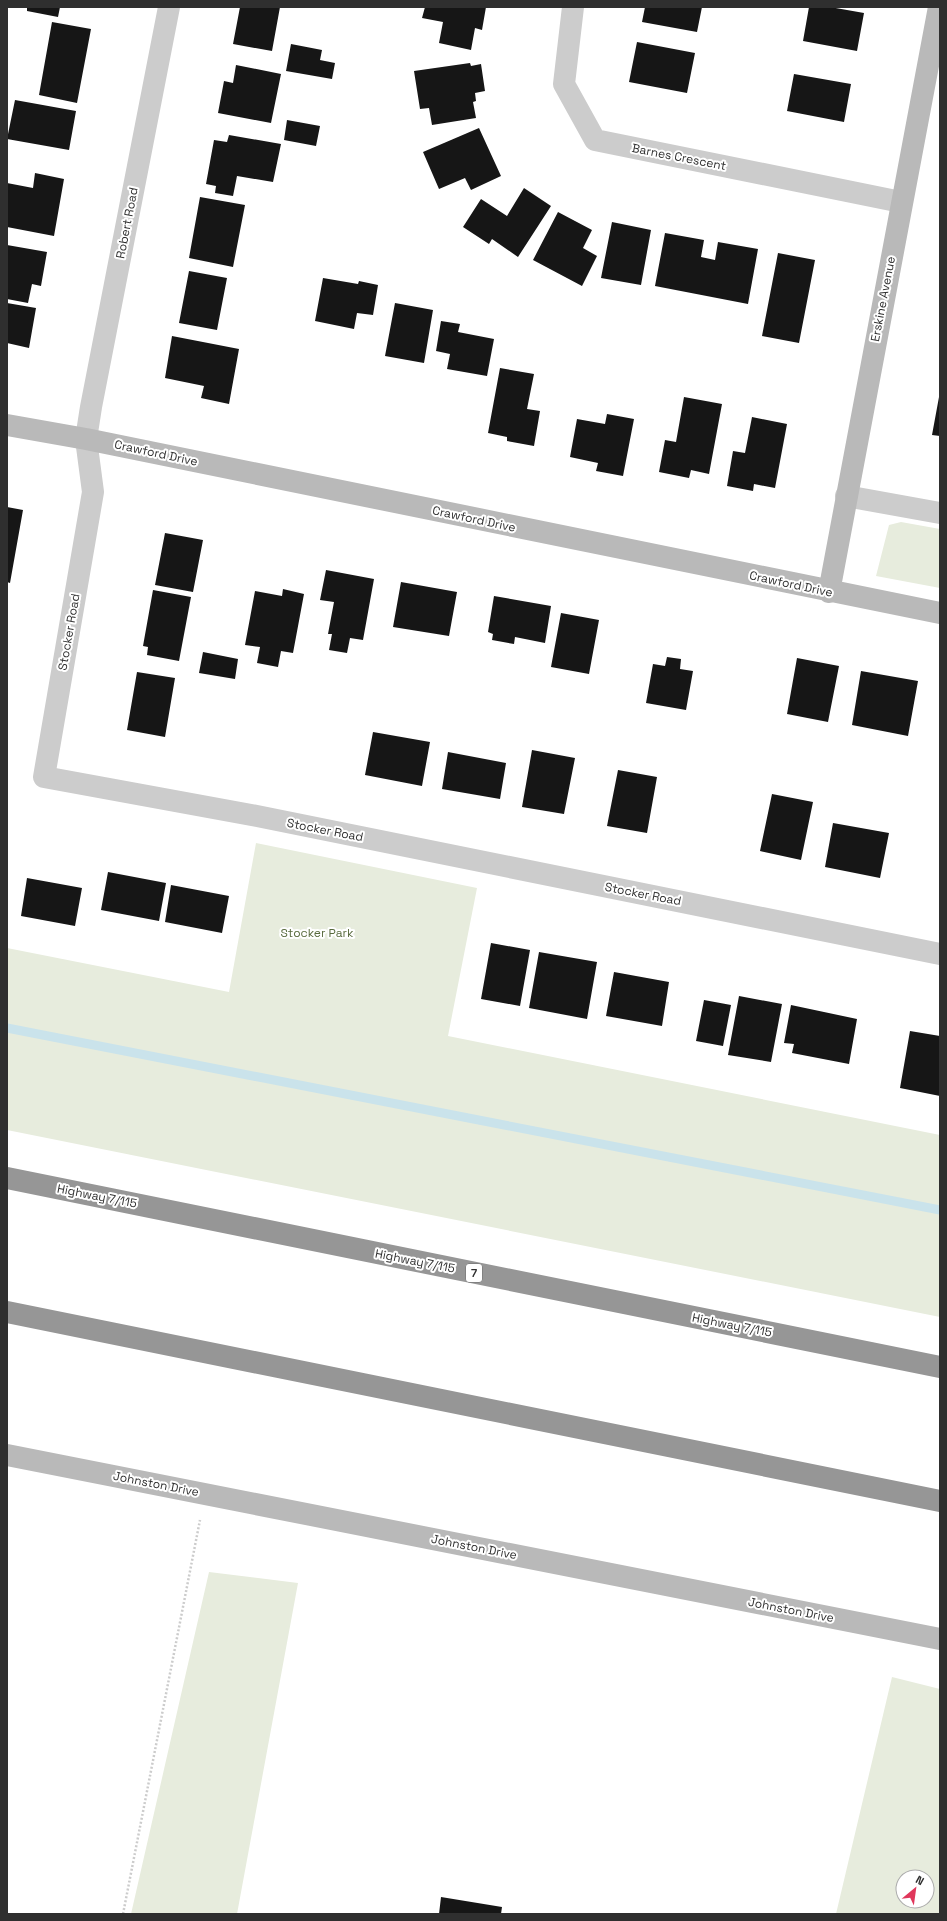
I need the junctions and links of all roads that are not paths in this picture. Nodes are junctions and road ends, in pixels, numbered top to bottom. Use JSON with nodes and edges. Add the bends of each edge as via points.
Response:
{"nodes":[{"id":1,"x":169,"y":7,"type":"edge"},
{"id":2,"x":572,"y":7,"type":"edge"},
{"id":3,"x":939,"y":7,"type":"edge"},
{"id":4,"x":901,"y":202,"type":"junction"},
{"id":5,"x":7,"y":424,"type":"edge"},
{"id":6,"x":86,"y":439,"type":"junction"},
{"id":7,"x":846,"y":496,"type":"junction"},
{"id":8,"x":940,"y":514,"type":"edge"},
{"id":9,"x":829,"y":592,"type":"junction"},
{"id":10,"x":940,"y":614,"type":"edge"},
{"id":11,"x":940,"y":954,"type":"edge"},
{"id":12,"x":7,"y":1178,"type":"edge"},
{"id":13,"x":7,"y":1312,"type":"edge"},
{"id":14,"x":940,"y":1367,"type":"edge"},
{"id":15,"x":7,"y":1455,"type":"edge"},
{"id":16,"x":940,"y":1501,"type":"edge"},
{"id":17,"x":940,"y":1639,"type":"edge"}],
"edges":[{"from":1,"to":6,"type":"street","name":"Robert Road"},
{"from":2,"to":4,"type":"street","name":"Barnes Crescent","via":[[564,84],[594,140]]},
{"from":3,"to":4,"type":"street","name":"Erskine Avenue"},
{"from":4,"to":7,"type":"street","name":"Erskine Avenue"},
{"from":5,"to":6,"type":"street","name":"Crawford Drive"},
{"from":6,"to":9,"type":"street","name":"Crawford Drive"},
{"from":6,"to":11,"type":"street","name":"Stocker Road","via":[[93,492],[44,777],[265,818]]},
{"from":7,"to":8,"type":"street"},
{"from":7,"to":9,"type":"street","name":"Erskine Avenue"},
{"from":9,"to":10,"type":"street","name":"Crawford Drive"},
{"from":12,"to":14,"type":"highway","name":"Highway 7/115","number":"7"},
{"from":13,"to":16,"type":"highway"},
{"from":15,"to":17,"type":"street","name":"Johnston Drive"}]}
